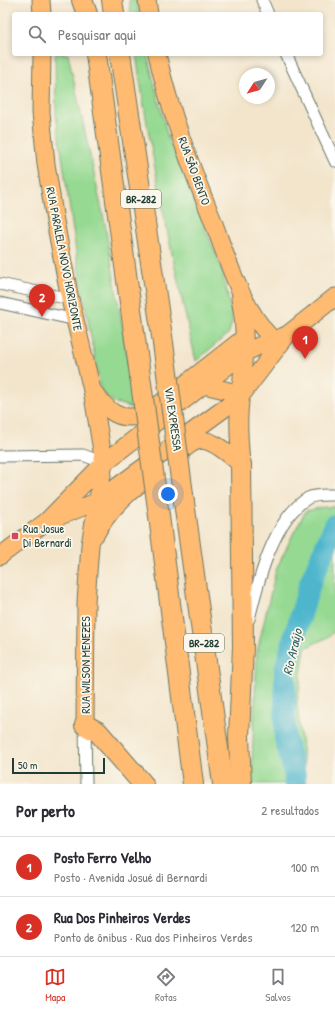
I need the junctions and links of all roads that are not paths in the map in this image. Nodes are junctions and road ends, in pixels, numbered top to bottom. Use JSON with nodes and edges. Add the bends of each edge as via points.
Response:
{"nodes":[{"id":1,"x":41,"y":0,"type":"edge"},
{"id":2,"x":82,"y":0,"type":"edge"},
{"id":3,"x":89,"y":0,"type":"edge"},
{"id":4,"x":112,"y":0,"type":"edge"},
{"id":5,"x":147,"y":0,"type":"edge"},
{"id":6,"x":262,"y":0,"type":"edge"},
{"id":7,"x":42,"y":12,"type":"edge"},
{"id":8,"x":86,"y":12,"type":"edge"},
{"id":9,"x":90,"y":12,"type":"edge"},
{"id":10,"x":114,"y":12,"type":"edge"},
{"id":11,"x":149,"y":12,"type":"edge"},
{"id":12,"x":267,"y":12,"type":"edge"},
{"id":13,"x":42,"y":56,"type":"edge"},
{"id":14,"x":96,"y":56,"type":"edge"},
{"id":15,"x":120,"y":56,"type":"edge"},
{"id":16,"x":157,"y":56,"type":"edge"},
{"id":17,"x":287,"y":56,"type":"edge"},
{"id":18,"x":335,"y":161,"type":"edge"},
{"id":19,"x":0,"y":284,"type":"edge"},
{"id":20,"x":237,"y":285,"type":"junction"},
{"id":21,"x":335,"y":297,"type":"edge"},
{"id":22,"x":70,"y":299,"type":"junction"},
{"id":23,"x":0,"y":303,"type":"edge"},
{"id":24,"x":76,"y":320,"type":"junction"},
{"id":25,"x":280,"y":338,"type":"junction"},
{"id":26,"x":244,"y":346,"type":"junction"},
{"id":27,"x":204,"y":385,"type":"junction"},
{"id":28,"x":92,"y":390,"type":"junction"},
{"id":29,"x":240,"y":397,"type":"junction"},
{"id":30,"x":0,"y":456,"type":"edge"},
{"id":31,"x":104,"y":463,"type":"junction"},
{"id":32,"x":241,"y":464,"type":"junction"},
{"id":33,"x":128,"y":480,"type":"junction"},
{"id":34,"x":335,"y":495,"type":"edge"},
{"id":35,"x":96,"y":502,"type":"junction"},
{"id":36,"x":77,"y":509,"type":"junction"},
{"id":37,"x":47,"y":521,"type":"junction"},
{"id":38,"x":90,"y":545,"type":"junction"},
{"id":39,"x":0,"y":556,"type":"edge"},
{"id":40,"x":243,"y":647,"type":"junction"},
{"id":41,"x":85,"y":725,"type":"junction"},
{"id":42,"x":86,"y":784,"type":"edge"},
{"id":43,"x":144,"y":784,"type":"edge"},
{"id":44,"x":193,"y":784,"type":"edge"},
{"id":45,"x":223,"y":784,"type":"edge"},
{"id":46,"x":241,"y":784,"type":"edge"}],
"edges":[{"from":1,"to":7,"type":"main road"},
{"from":2,"to":8,"type":"highway"},
{"from":3,"to":9,"type":"highway"},
{"from":4,"to":10,"type":"highway"},
{"from":5,"to":11,"type":"main road"},
{"from":6,"to":12,"type":"street"},
{"from":13,"to":22,"type":"main road","name":"RUA PARALELA NOVO HORIZONTE","via":[[41,112],[46,158],[54,221]]},
{"from":14,"to":44,"type":"highway","number":"BR-282","bridge":true},
{"from":15,"to":45,"type":"highway","name":"VIA EXPRESSA","number":"BR-282","bridge":true},
{"from":16,"to":20,"type":"main road","name":"RUA SÃO BENTO","via":[[179,132]]},
{"from":17,"to":18,"type":"street"},
{"from":19,"to":22,"type":"street"},
{"from":20,"to":25,"type":"main road","name":"RUA SÃO BENTO","via":[[259,324]]},
{"from":20,"to":26,"type":"main road","name":"RUA SÃO BENTO","via":[[243,309]]},
{"from":21,"to":25,"type":"main road"},
{"from":22,"to":24,"type":"main road","name":"RUA PARALELA NOVO HORIZONTE"},
{"from":23,"to":24,"type":"street"},
{"from":24,"to":28,"type":"main road","name":"RUA PARALELA NOVO HORIZONTE"},
{"from":25,"to":26,"type":"main road"},
{"from":25,"to":29,"type":"main road"},
{"from":26,"to":27,"type":"main road"},
{"from":26,"to":28,"type":"main road","via":[[147,414],[135,418],[118,415],[110,410]]},
{"from":26,"to":29,"type":"main road","name":"RUA SÃO BENTO"},
{"from":27,"to":29,"type":"main road","via":[[229,391]]},
{"from":27,"to":31,"type":"main road"},
{"from":28,"to":31,"type":"main road","name":"RUA PARALELA NOVO HORIZONTE"},
{"from":29,"to":32,"type":"main road","name":"RUA SÃO BENTO"},
{"from":29,"to":33,"type":"main road"},
{"from":30,"to":31,"type":"street","via":[[83,455]]},
{"from":31,"to":33,"type":"main road"},
{"from":31,"to":35,"type":"main road","name":"RUA WILSON MENEZES"},
{"from":31,"to":37,"type":"main road"},
{"from":32,"to":38,"type":"main road","via":[[213,443],[204,440],[191,444],[113,508],[103,519]]},
{"from":32,"to":40,"type":"highway"},
{"from":33,"to":35,"type":"main road"},
{"from":34,"to":40,"type":"street","via":[[316,495],[308,498],[293,511],[280,528],[260,576]]},
{"from":35,"to":36,"type":"main road"},
{"from":35,"to":38,"type":"main road","name":"RUA WILSON MENEZES"},
{"from":36,"to":37,"type":"main road"},
{"from":36,"to":38,"type":"main road","name":"RUA WILSON MENEZES","via":[[84,521]]},
{"from":37,"to":39,"type":"main road"},
{"from":38,"to":41,"type":"main road","name":"RUA WILSON MENEZES","via":[[86,602]]},
{"from":40,"to":46,"type":"highway","via":[[239,736]]},
{"from":41,"to":42,"type":"street","name":"RUA WILSON MENEZES"},
{"from":41,"to":43,"type":"highway","via":[[98,732]]}]}
